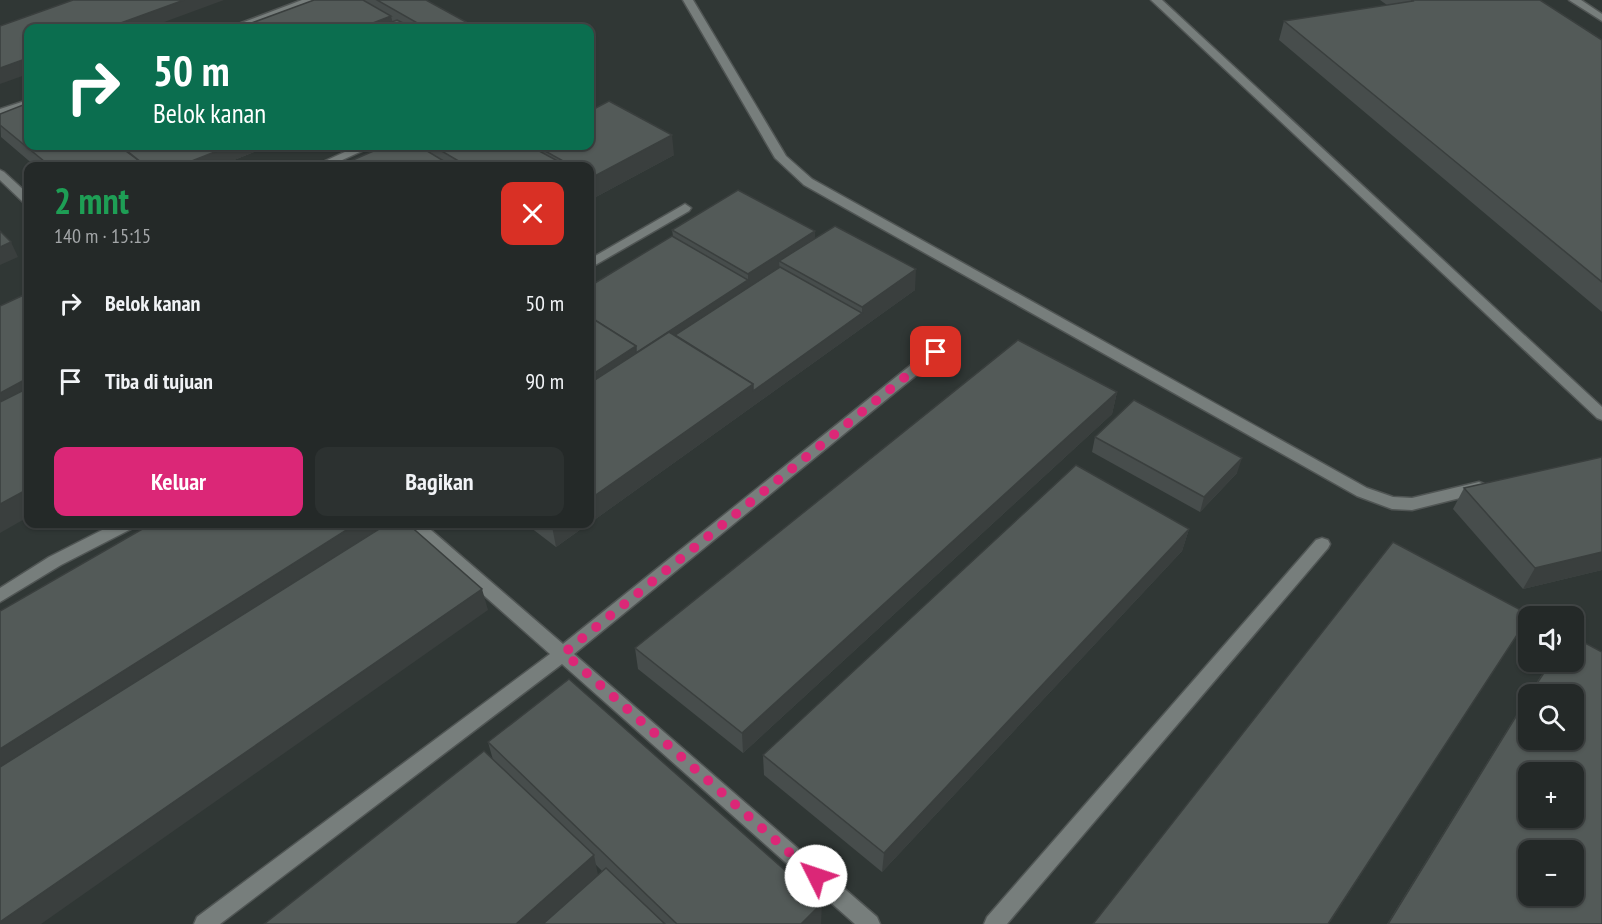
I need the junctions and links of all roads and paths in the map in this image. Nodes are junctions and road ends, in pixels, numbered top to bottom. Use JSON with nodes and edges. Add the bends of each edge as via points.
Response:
{"nodes":[{"id":1,"x":311,"y":0,"type":"edge"},
{"id":2,"x":688,"y":0,"type":"edge"},
{"id":3,"x":1156,"y":0,"type":"edge"},
{"id":4,"x":1574,"y":0,"type":"edge"},
{"id":5,"x":1602,"y":18,"type":"edge"},
{"id":6,"x":244,"y":24,"type":"edge"},
{"id":7,"x":24,"y":104,"type":"edge"},
{"id":8,"x":0,"y":113,"type":"edge"},
{"id":9,"x":358,"y":150,"type":"edge"},
{"id":10,"x":329,"y":162,"type":"edge"},
{"id":11,"x":0,"y":174,"type":"edge"},
{"id":12,"x":24,"y":196,"type":"edge"},
{"id":13,"x":685,"y":207,"type":"dead end"},
{"id":14,"x":594,"y":262,"type":"edge"},
{"id":15,"x":936,"y":352,"type":"dead end"},
{"id":16,"x":1602,"y":415,"type":"edge"},
{"id":17,"x":1490,"y":485,"type":"edge"},
{"id":18,"x":119,"y":528,"type":"edge"},
{"id":19,"x":419,"y":528,"type":"edge"},
{"id":20,"x":1322,"y":544,"type":"dead end"},
{"id":21,"x":0,"y":596,"type":"edge"},
{"id":22,"x":564,"y":653,"type":"junction"},
{"id":23,"x":204,"y":924,"type":"edge"},
{"id":24,"x":870,"y":924,"type":"edge"},
{"id":25,"x":994,"y":924,"type":"edge"}],
"edges":[{"from":1,"to":6,"type":"lane"},
{"from":2,"to":17,"type":"lane","via":[[782,158],[808,182],[1362,492],[1392,503],[1412,504]]},
{"from":3,"to":16,"type":"lane"},
{"from":4,"to":5,"type":"lane"},
{"from":7,"to":8,"type":"lane"},
{"from":9,"to":10,"type":"lane"},
{"from":11,"to":12,"type":"lane"},
{"from":13,"to":14,"type":"lane"},
{"from":15,"to":22,"type":"lane"},
{"from":18,"to":21,"type":"lane","via":[[55,561]]},
{"from":19,"to":22,"type":"lane"},
{"from":20,"to":25,"type":"lane"},
{"from":22,"to":23,"type":"lane"},
{"from":22,"to":24,"type":"lane"}]}
